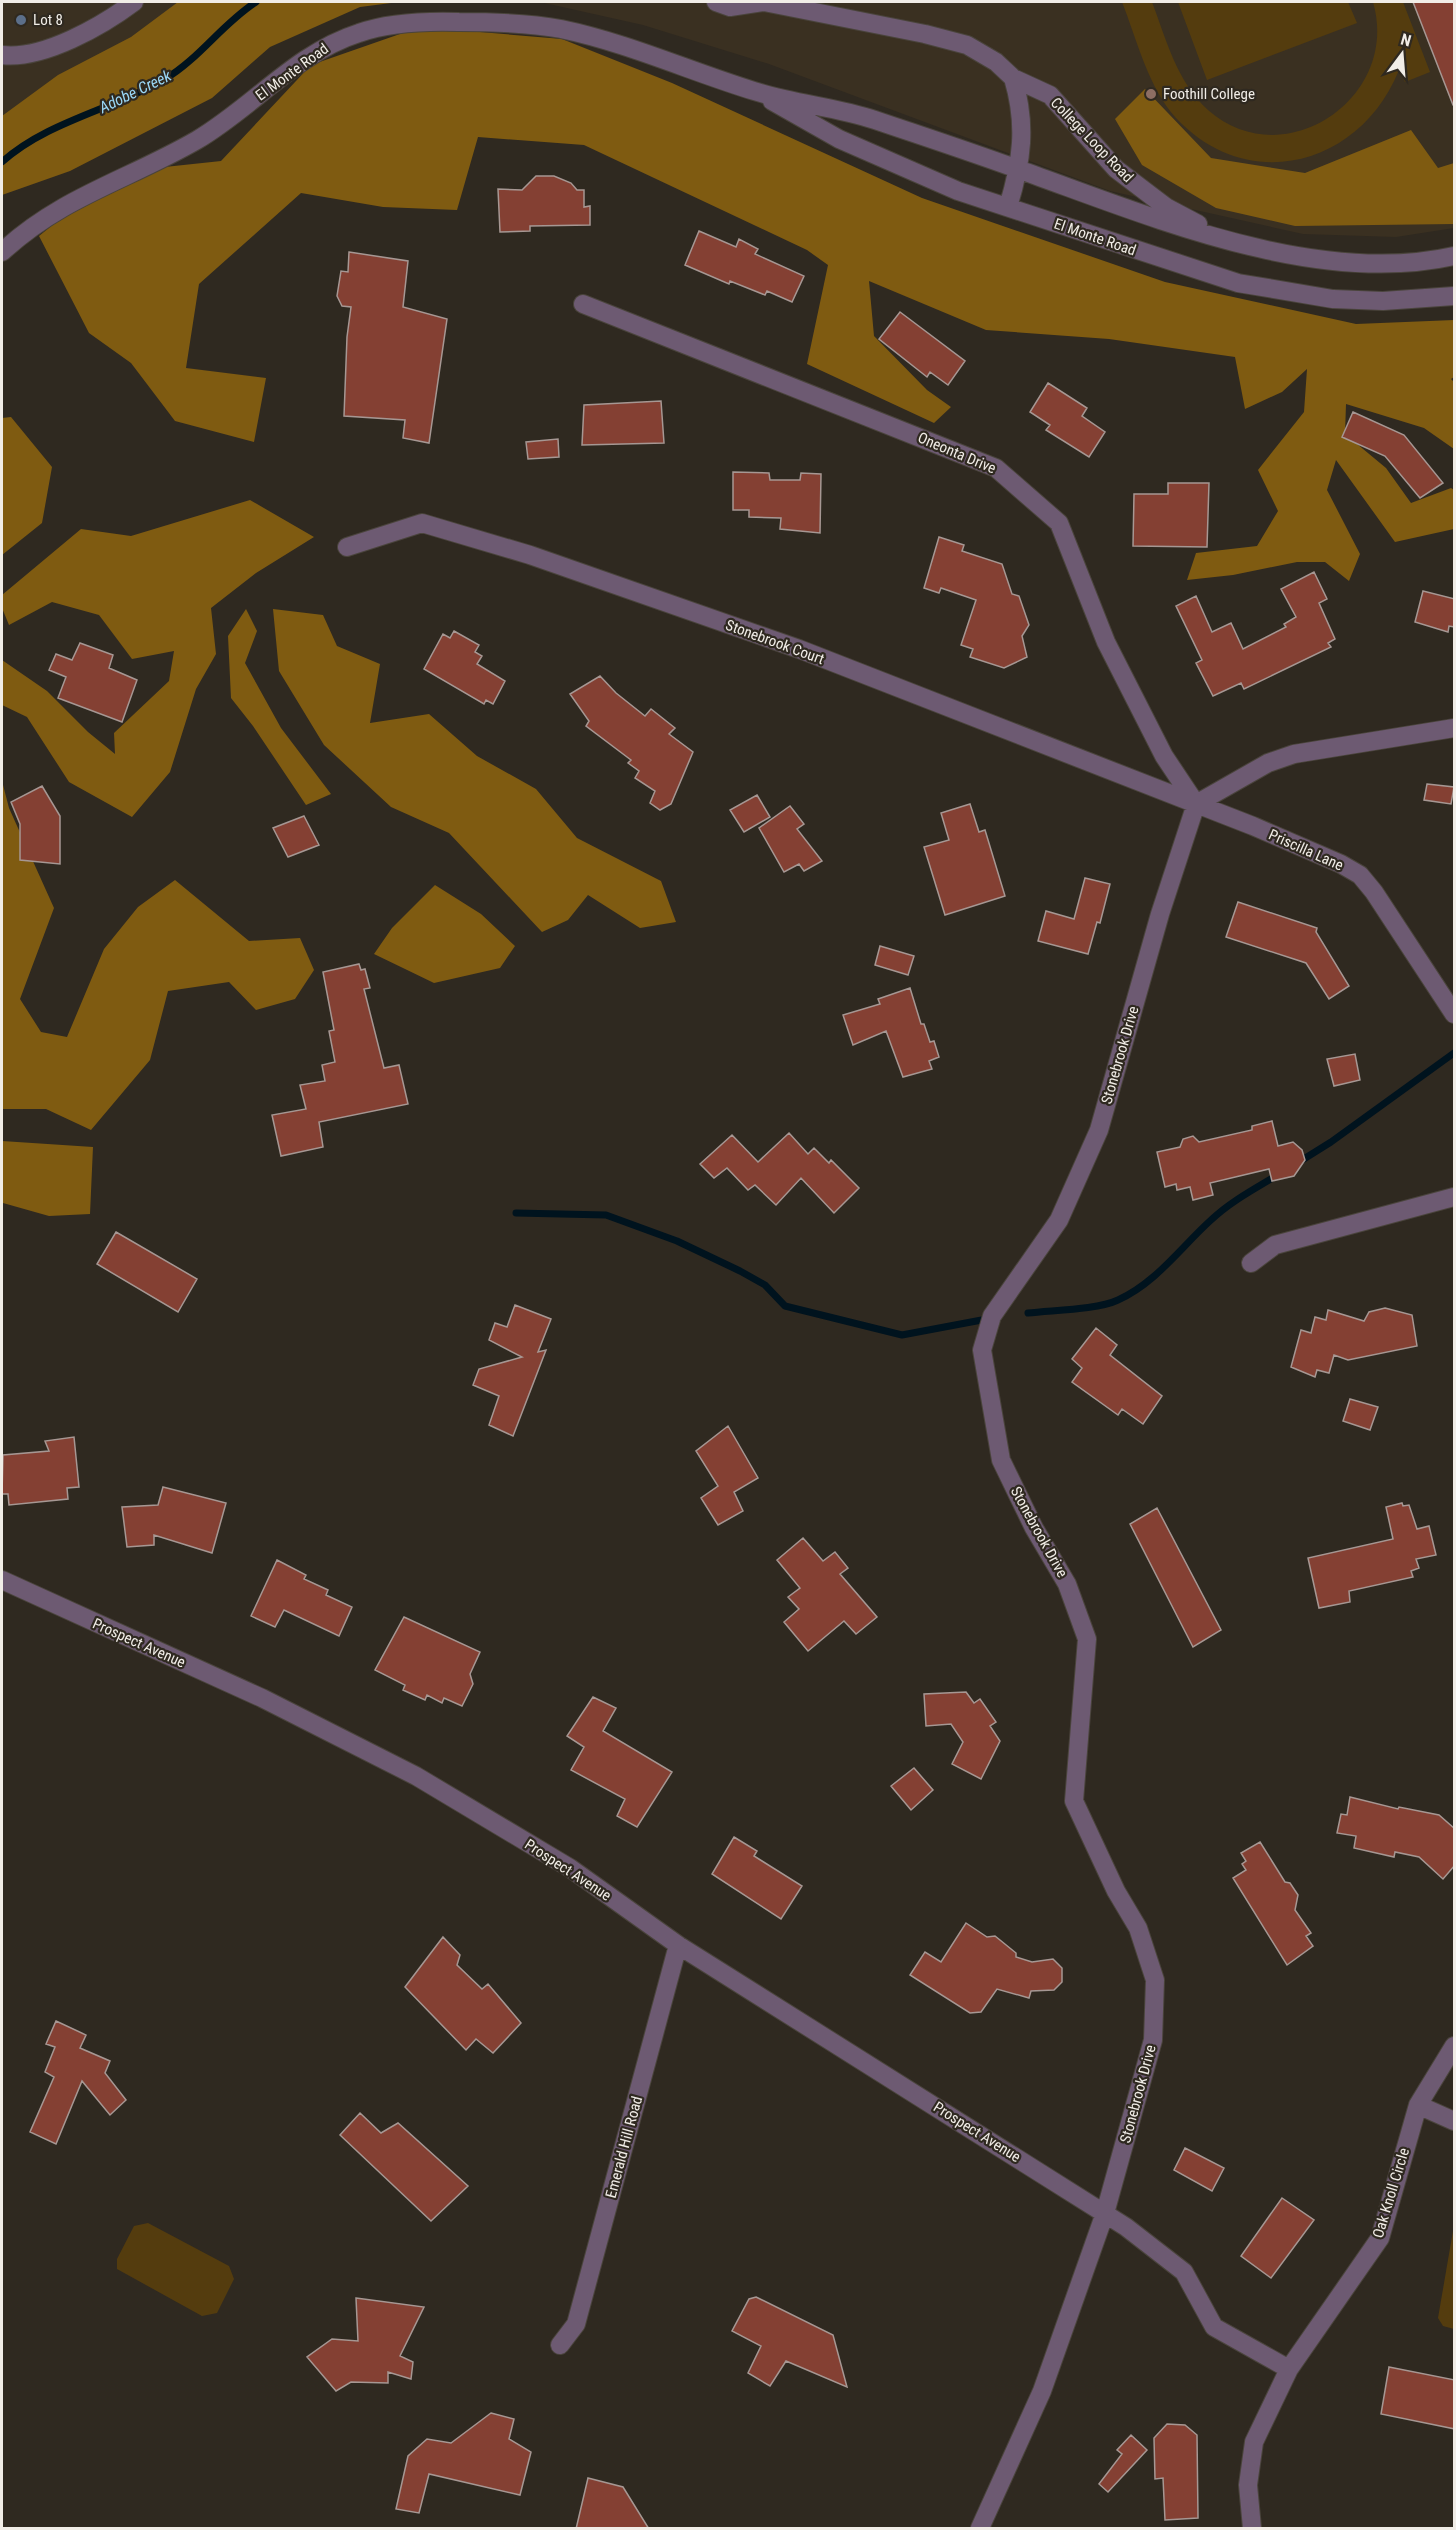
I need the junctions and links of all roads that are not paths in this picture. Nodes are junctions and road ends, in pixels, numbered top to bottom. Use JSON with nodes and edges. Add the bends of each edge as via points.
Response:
{"nodes":[{"id":1,"x":134,"y":2,"type":"edge"},
{"id":2,"x":716,"y":2,"type":"edge"},
{"id":3,"x":764,"y":2,"type":"edge"},
{"id":4,"x":2,"y":55,"type":"edge"},
{"id":5,"x":1013,"y":78,"type":"junction"},
{"id":6,"x":757,"y":93,"type":"junction"},
{"id":7,"x":1019,"y":169,"type":"junction"},
{"id":8,"x":1008,"y":207,"type":"junction"},
{"id":9,"x":1267,"y":249,"type":"junction"},
{"id":10,"x":2,"y":252,"type":"edge"},
{"id":11,"x":1455,"y":256,"type":"edge"},
{"id":12,"x":1455,"y":296,"type":"edge"},
{"id":13,"x":583,"y":304,"type":"dead end"},
{"id":14,"x":347,"y":547,"type":"dead end"},
{"id":15,"x":1455,"y":728,"type":"edge"},
{"id":16,"x":1196,"y":804,"type":"junction"},
{"id":17,"x":1455,"y":1014,"type":"edge"},
{"id":18,"x":1455,"y":1197,"type":"edge"},
{"id":19,"x":1251,"y":1263,"type":"dead end"},
{"id":20,"x":2,"y":1580,"type":"edge"},
{"id":21,"x":678,"y":1945,"type":"junction"},
{"id":22,"x":1455,"y":2046,"type":"edge"},
{"id":23,"x":1418,"y":2105,"type":"junction"},
{"id":24,"x":1455,"y":2121,"type":"edge"},
{"id":25,"x":1105,"y":2212,"type":"junction"},
{"id":26,"x":560,"y":2345,"type":"dead end"},
{"id":27,"x":1289,"y":2369,"type":"junction"},
{"id":28,"x":980,"y":2529,"type":"edge"},
{"id":29,"x":1252,"y":2529,"type":"edge"}],
"edges":[{"from":1,"to":4,"type":"street","via":[[67,40],[27,54]]},
{"from":2,"to":3,"type":"street","name":"College Loop Road","via":[[730,7]]},
{"from":3,"to":5,"type":"street","name":"College Loop Road","via":[[967,45],[996,62]]},
{"from":5,"to":7,"type":"street","via":[[1021,123]]},
{"from":5,"to":9,"type":"street","name":"College Loop Road","via":[[1050,95],[1116,169],[1166,207],[1222,235]]},
{"from":6,"to":7,"type":"street","name":"El Monte Road","via":[[849,111]]},
{"from":6,"to":8,"type":"street","name":"El Monte Road","via":[[839,139],[958,191]]},
{"from":6,"to":10,"type":"street","name":"El Monte Road","via":[[640,50],[558,29],[437,21],[363,31],[310,55],[233,117],[200,138],[48,215]]},
{"from":7,"to":8,"type":"street"},
{"from":7,"to":9,"type":"street","name":"El Monte Road","via":[[1153,219]]},
{"from":8,"to":12,"type":"street","name":"El Monte Road","via":[[1238,284],[1333,299],[1383,301]]},
{"from":9,"to":11,"type":"street","name":"El Monte Road","via":[[1335,261],[1424,261]]},
{"from":13,"to":16,"type":"street","name":"Oneonta Drive","via":[[996,468],[1059,523],[1106,642],[1164,756]]},
{"from":14,"to":16,"type":"street","name":"Stonebrook Court","via":[[422,523],[530,555],[799,649]]},
{"from":15,"to":16,"type":"street","via":[[1294,754],[1268,763]]},
{"from":16,"to":17,"type":"street","name":"Priscilla Lane","via":[[1360,875]]},
{"from":16,"to":25,"type":"street","name":"Stonebrook Drive","via":[[1160,914],[1099,1130],[1059,1220],[992,1316],[982,1350],[1001,1460],[1067,1584],[1088,1639],[1074,1801],[1138,1928],[1155,1980],[1153,2040]]},
{"from":18,"to":19,"type":"street","via":[[1275,1245]]},
{"from":20,"to":21,"type":"street","name":"Prospect Avenue","via":[[262,1698],[416,1776],[570,1868]]},
{"from":21,"to":25,"type":"street","name":"Prospect Avenue"},
{"from":21,"to":26,"type":"street","name":"Emerald Hill Road","via":[[576,2324]]},
{"from":22,"to":23,"type":"street","name":"Oak Knoll Circle"},
{"from":23,"to":24,"type":"street"},
{"from":23,"to":27,"type":"street","name":"Oak Knoll Circle","via":[[1380,2238]]},
{"from":25,"to":27,"type":"street","via":[[1184,2272],[1214,2327]]},
{"from":25,"to":28,"type":"street","name":"Stonebrook Drive","via":[[1042,2391]]},
{"from":27,"to":29,"type":"street","name":"Oak Knoll Circle","via":[[1254,2442],[1248,2485]]}]}
